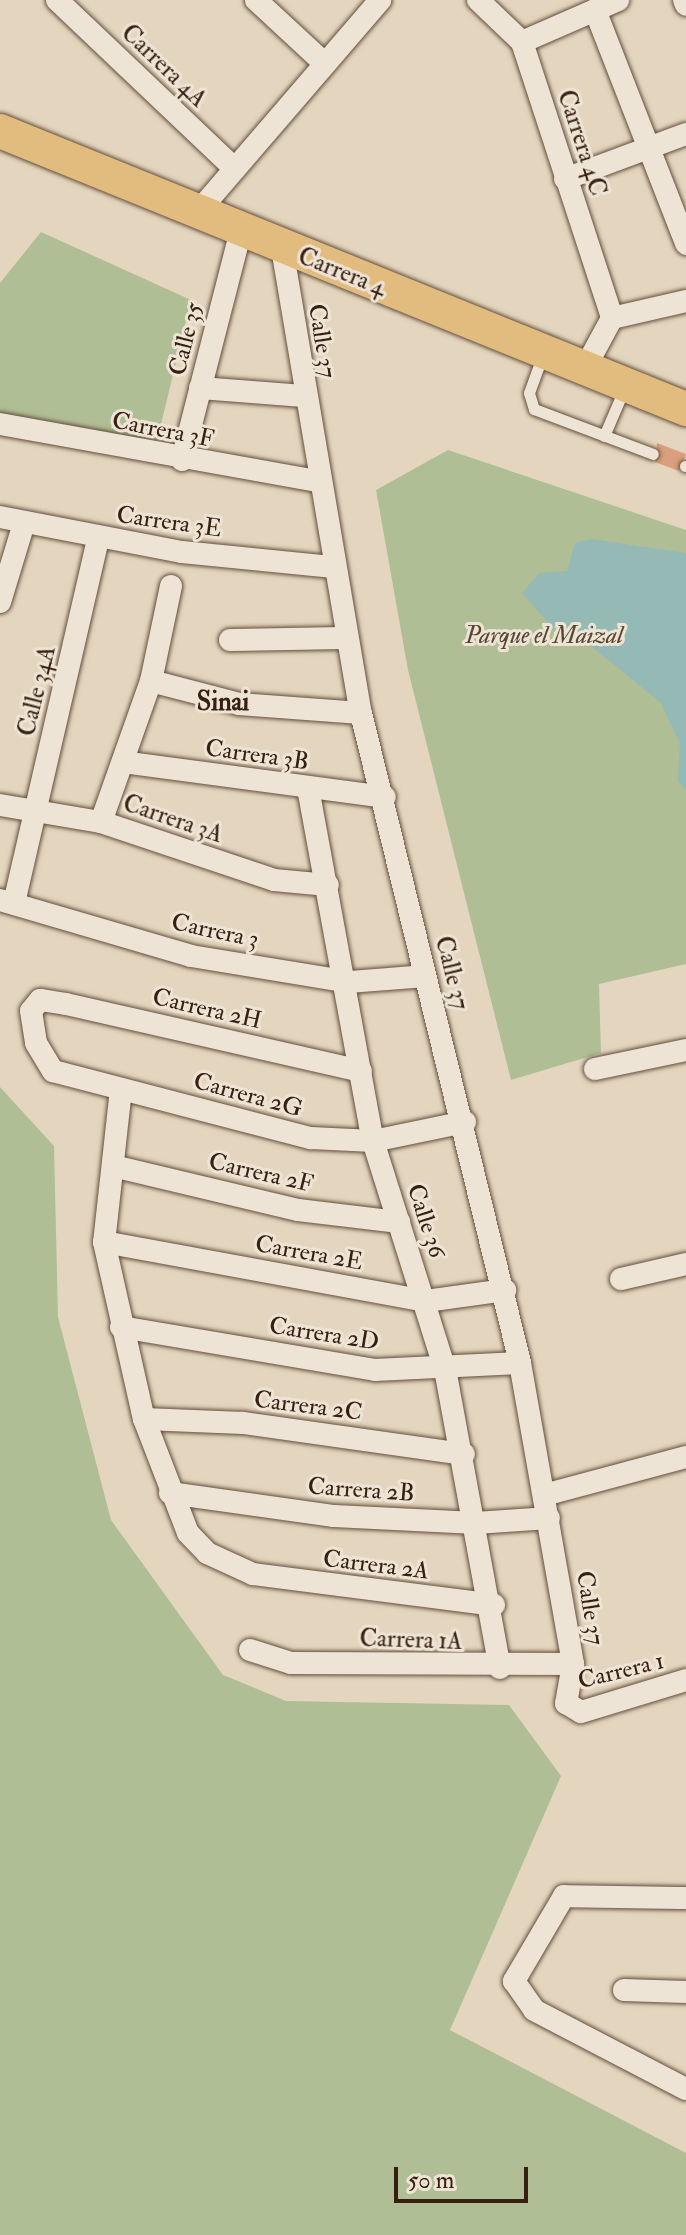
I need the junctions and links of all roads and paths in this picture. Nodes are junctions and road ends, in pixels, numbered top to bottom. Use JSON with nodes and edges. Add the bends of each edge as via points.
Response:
{"nodes":[{"id":1,"x":57,"y":0,"type":"edge"},
{"id":2,"x":256,"y":0,"type":"edge"},
{"id":3,"x":380,"y":0,"type":"edge"},
{"id":4,"x":618,"y":0,"type":"edge"},
{"id":5,"x":488,"y":3,"type":"edge"},
{"id":6,"x":595,"y":10,"type":"junction"},
{"id":7,"x":522,"y":42,"type":"junction"},
{"id":8,"x":325,"y":64,"type":"junction"},
{"id":9,"x":0,"y":131,"type":"edge"},
{"id":10,"x":686,"y":134,"type":"edge"},
{"id":11,"x":652,"y":149,"type":"junction"},
{"id":12,"x":235,"y":169,"type":"junction"},
{"id":13,"x":565,"y":179,"type":"junction"},
{"id":14,"x":197,"y":213,"type":"junction"},
{"id":15,"x":241,"y":231,"type":"junction"},
{"id":16,"x":686,"y":244,"type":"edge"},
{"id":17,"x":282,"y":248,"type":"junction"},
{"id":18,"x":686,"y":301,"type":"edge"},
{"id":19,"x":612,"y":318,"type":"junction"},
{"id":20,"x":544,"y":352,"type":"junction"},
{"id":21,"x":585,"y":368,"type":"junction"},
{"id":22,"x":626,"y":385,"type":"junction"},
{"id":23,"x":200,"y":388,"type":"junction"},
{"id":24,"x":304,"y":396,"type":"junction"},
{"id":25,"x":686,"y":409,"type":"edge"},
{"id":26,"x":0,"y":424,"type":"edge"},
{"id":27,"x":604,"y":436,"type":"junction"},
{"id":28,"x":653,"y":454,"type":"dead end"},
{"id":29,"x":182,"y":460,"type":"junction"},
{"id":30,"x":317,"y":481,"type":"junction"},
{"id":31,"x":0,"y":517,"type":"edge"},
{"id":32,"x":24,"y":523,"type":"junction"},
{"id":33,"x":98,"y":538,"type":"junction"},
{"id":34,"x":331,"y":567,"type":"junction"},
{"id":35,"x":171,"y":586,"type":"dead end"},
{"id":36,"x":0,"y":602,"type":"edge"},
{"id":37,"x":346,"y":638,"type":"junction"},
{"id":38,"x":230,"y":640,"type":"dead end"},
{"id":39,"x":151,"y":681,"type":"junction"},
{"id":40,"x":361,"y":713,"type":"junction"},
{"id":41,"x":123,"y":762,"type":"junction"},
{"id":42,"x":308,"y":788,"type":"junction"},
{"id":43,"x":385,"y":797,"type":"junction"},
{"id":44,"x":0,"y":805,"type":"edge"},
{"id":45,"x":36,"y":813,"type":"junction"},
{"id":46,"x":101,"y":822,"type":"junction"},
{"id":47,"x":328,"y":885,"type":"junction"},
{"id":48,"x":7,"y":901,"type":"edge"},
{"id":49,"x":425,"y":976,"type":"junction"},
{"id":50,"x":349,"y":982,"type":"junction"},
{"id":51,"x":40,"y":1000,"type":"joint"},
{"id":52,"x":686,"y":1050,"type":"edge"},
{"id":53,"x":595,"y":1069,"type":"dead end"},
{"id":54,"x":361,"y":1071,"type":"junction"},
{"id":55,"x":121,"y":1089,"type":"junction"},
{"id":56,"x":465,"y":1122,"type":"junction"},
{"id":57,"x":373,"y":1141,"type":"junction"},
{"id":58,"x":113,"y":1166,"type":"junction"},
{"id":59,"x":399,"y":1222,"type":"junction"},
{"id":60,"x":104,"y":1242,"type":"junction"},
{"id":61,"x":686,"y":1264,"type":"edge"},
{"id":62,"x":621,"y":1279,"type":"dead end"},
{"id":63,"x":505,"y":1290,"type":"junction"},
{"id":64,"x":426,"y":1301,"type":"junction"},
{"id":65,"x":121,"y":1327,"type":"junction"},
{"id":66,"x":520,"y":1363,"type":"junction"},
{"id":67,"x":445,"y":1369,"type":"junction"},
{"id":68,"x":144,"y":1419,"type":"junction"},
{"id":69,"x":464,"y":1454,"type":"junction"},
{"id":70,"x":686,"y":1457,"type":"edge"},
{"id":71,"x":170,"y":1493,"type":"junction"},
{"id":72,"x":544,"y":1495,"type":"junction"},
{"id":73,"x":549,"y":1518,"type":"junction"},
{"id":74,"x":476,"y":1523,"type":"junction"},
{"id":75,"x":494,"y":1605,"type":"junction"},
{"id":76,"x":250,"y":1650,"type":"dead end"},
{"id":77,"x":573,"y":1664,"type":"junction"},
{"id":78,"x":500,"y":1668,"type":"junction"},
{"id":79,"x":686,"y":1680,"type":"edge"},
{"id":80,"x":568,"y":1708,"type":"joint"},
{"id":81,"x":686,"y":1898,"type":"edge"},
{"id":82,"x":624,"y":1990,"type":"dead end"},
{"id":83,"x":686,"y":1992,"type":"edge"},
{"id":84,"x":686,"y":2089,"type":"edge"}],
"edges":[{"from":1,"to":12,"type":"street","name":"Carrera 4A"},
{"from":2,"to":8,"type":"street"},
{"from":3,"to":8,"type":"street"},
{"from":4,"to":6,"type":"street"},
{"from":5,"to":7,"type":"street","name":"Carrera 4C"},
{"from":6,"to":7,"type":"street"},
{"from":6,"to":11,"type":"street"},
{"from":7,"to":13,"type":"street","name":"Carrera 4C"},
{"from":8,"to":12,"type":"street"},
{"from":9,"to":14,"type":"main road","name":"Carrera 4"},
{"from":10,"to":11,"type":"street"},
{"from":11,"to":13,"type":"street"},
{"from":11,"to":16,"type":"street"},
{"from":12,"to":14,"type":"street"},
{"from":13,"to":19,"type":"street","name":"Carrera 4C"},
{"from":14,"to":15,"type":"main road","name":"Carrera 4"},
{"from":15,"to":17,"type":"main road","name":"Carrera 4"},
{"from":15,"to":23,"type":"street","name":"Calle 35"},
{"from":17,"to":20,"type":"main road","name":"Carrera 4"},
{"from":17,"to":24,"type":"street","name":"Calle 37"},
{"from":18,"to":19,"type":"street"},
{"from":19,"to":21,"type":"street"},
{"from":20,"to":21,"type":"main road","name":"Carrera 4"},
{"from":20,"to":27,"type":"lane","via":[[529,402]]},
{"from":21,"to":22,"type":"main road","name":"Carrera 4"},
{"from":22,"to":25,"type":"main road","name":"Carrera 4"},
{"from":22,"to":27,"type":"lane"},
{"from":23,"to":24,"type":"street"},
{"from":23,"to":29,"type":"street","name":"Calle 35"},
{"from":24,"to":30,"type":"street","name":"Calle 37"},
{"from":26,"to":29,"type":"street","name":"Carrera 3F"},
{"from":27,"to":28,"type":"lane"},
{"from":29,"to":30,"type":"street","name":"Carrera 3F"},
{"from":30,"to":34,"type":"street","name":"Calle 37"},
{"from":31,"to":32,"type":"street","name":"Carrera 3E"},
{"from":32,"to":33,"type":"street","name":"Carrera 3E"},
{"from":32,"to":36,"type":"street"},
{"from":33,"to":34,"type":"street","name":"Carrera 3E"},
{"from":33,"to":45,"type":"street","name":"Calle 34A"},
{"from":34,"to":37,"type":"street","name":"Calle 37"},
{"from":35,"to":39,"type":"street"},
{"from":37,"to":38,"type":"street"},
{"from":37,"to":40,"type":"street","name":"Calle 37"},
{"from":39,"to":40,"type":"street","via":[[239,704]]},
{"from":39,"to":41,"type":"street"},
{"from":40,"to":43,"type":"street","name":"Calle 37"},
{"from":41,"to":42,"type":"street","name":"Carrera 3B"},
{"from":41,"to":46,"type":"street"},
{"from":42,"to":43,"type":"street","name":"Carrera 3B"},
{"from":42,"to":47,"type":"street","name":"Calle 36"},
{"from":43,"to":49,"type":"street","name":"Calle 37"},
{"from":44,"to":45,"type":"street","name":"Carrera 3A"},
{"from":45,"to":46,"type":"street","name":"Carrera 3A"},
{"from":45,"to":48,"type":"street","name":"Calle 34A"},
{"from":46,"to":47,"type":"street","name":"Carrera 3A","via":[[274,880]]},
{"from":47,"to":50,"type":"street","name":"Calle 36"},
{"from":48,"to":50,"type":"street","name":"Carrera 3","via":[[191,956]]},
{"from":49,"to":50,"type":"street","name":"Carrera 3"},
{"from":49,"to":56,"type":"street","name":"Calle 37"},
{"from":50,"to":54,"type":"street","name":"Calle 36"},
{"from":51,"to":54,"type":"street","name":"Carrera 2H"},
{"from":51,"to":55,"type":"street","name":"Carrera 2G","via":[[31,1011],[36,1043],[53,1071]]},
{"from":52,"to":53,"type":"street"},
{"from":54,"to":57,"type":"street","name":"Calle 36"},
{"from":55,"to":57,"type":"street","name":"Carrera 2G","via":[[311,1138]]},
{"from":55,"to":58,"type":"street","name":"Carrera 2A"},
{"from":56,"to":57,"type":"street","name":"Carrera 2G"},
{"from":56,"to":63,"type":"street","name":"Calle 37"},
{"from":57,"to":59,"type":"street","name":"Calle 36"},
{"from":58,"to":59,"type":"street","name":"Carrera 2F","via":[[298,1210]]},
{"from":58,"to":60,"type":"street","name":"Carrera 2A"},
{"from":59,"to":64,"type":"street","name":"Calle 36"},
{"from":60,"to":64,"type":"street","name":"Carrera 2E"},
{"from":60,"to":65,"type":"street","name":"Carrera 2A"},
{"from":61,"to":62,"type":"street"},
{"from":63,"to":64,"type":"street","name":"Carrera 2E"},
{"from":63,"to":66,"type":"street","name":"Calle 37"},
{"from":64,"to":67,"type":"street","name":"Calle 36"},
{"from":65,"to":67,"type":"street","name":"Carrera 2D","via":[[375,1370]]},
{"from":65,"to":68,"type":"street","name":"Carrera 2A"},
{"from":66,"to":67,"type":"street","name":"Carrera 2D"},
{"from":66,"to":72,"type":"street","name":"Calle 37"},
{"from":67,"to":69,"type":"street","name":"Calle 36"},
{"from":68,"to":69,"type":"street","name":"Carrera 2C","via":[[243,1423]]},
{"from":68,"to":71,"type":"street","name":"Carrera 2A"},
{"from":69,"to":74,"type":"street","name":"Calle 36"},
{"from":70,"to":72,"type":"street"},
{"from":71,"to":74,"type":"street","name":"Carrera 2B","via":[[334,1516]]},
{"from":71,"to":75,"type":"street","name":"Carrera 2A","via":[[188,1533],[207,1553],[253,1574]]},
{"from":72,"to":73,"type":"street","name":"Calle 37"},
{"from":73,"to":74,"type":"street","name":"Carrera 2B"},
{"from":73,"to":77,"type":"street","name":"Calle 37"},
{"from":74,"to":75,"type":"street","name":"Calle 36"},
{"from":75,"to":78,"type":"street","name":"Calle 36"},
{"from":76,"to":78,"type":"street","name":"Carrera 1A","via":[[291,1663]]},
{"from":77,"to":78,"type":"street","name":"Carrera 1A"},
{"from":77,"to":80,"type":"street","name":"Calle 37"},
{"from":79,"to":80,"type":"street","name":"Carrera 1","via":[[650,1695]]},
{"from":81,"to":84,"type":"street","via":[[572,1893],[554,1907],[517,1969],[520,1997]]},
{"from":82,"to":83,"type":"street"}]}
